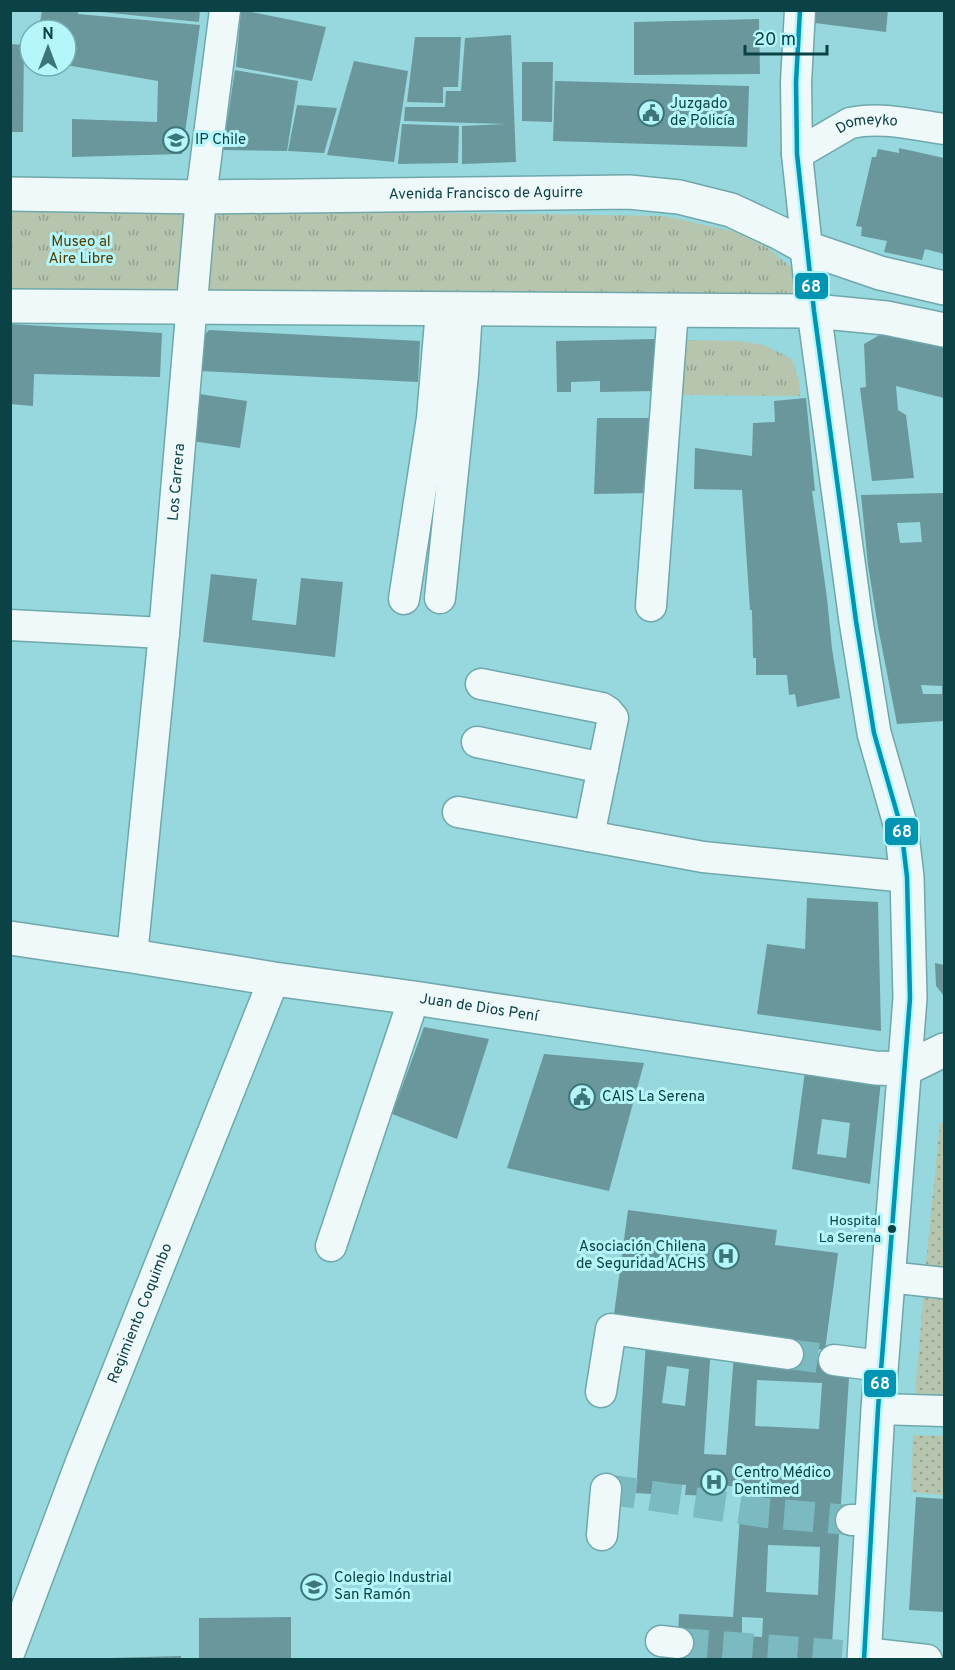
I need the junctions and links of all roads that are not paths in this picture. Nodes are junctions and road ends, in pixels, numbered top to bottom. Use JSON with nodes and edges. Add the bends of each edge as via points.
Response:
{"nodes":[{"id":1,"x":225,"y":10,"type":"edge"},
{"id":2,"x":800,"y":10,"type":"edge"},
{"id":3,"x":945,"y":129,"type":"edge"},
{"id":4,"x":797,"y":154,"type":"junction"},
{"id":5,"x":10,"y":194,"type":"edge"},
{"id":6,"x":201,"y":197,"type":"junction"},
{"id":7,"x":807,"y":248,"type":"junction"},
{"id":8,"x":945,"y":288,"type":"edge"},
{"id":9,"x":10,"y":306,"type":"edge"},
{"id":10,"x":192,"y":307,"type":"junction"},
{"id":11,"x":454,"y":309,"type":"junction"},
{"id":12,"x":673,"y":310,"type":"junction"},
{"id":13,"x":814,"y":311,"type":"junction"},
{"id":14,"x":945,"y":330,"type":"edge"},
{"id":15,"x":440,"y":597,"type":"dead end"},
{"id":16,"x":404,"y":599,"type":"dead end"},
{"id":17,"x":651,"y":606,"type":"dead end"},
{"id":18,"x":10,"y":625,"type":"edge"},
{"id":19,"x":164,"y":633,"type":"junction"},
{"id":20,"x":482,"y":684,"type":"dead end"},
{"id":21,"x":477,"y":742,"type":"dead end"},
{"id":22,"x":603,"y":768,"type":"junction"},
{"id":23,"x":458,"y":812,"type":"dead end"},
{"id":24,"x":589,"y":836,"type":"junction"},
{"id":25,"x":907,"y":877,"type":"junction"},
{"id":26,"x":10,"y":938,"type":"edge"},
{"id":27,"x":132,"y":956,"type":"junction"},
{"id":28,"x":274,"y":979,"type":"junction"},
{"id":29,"x":414,"y":998,"type":"junction"},
{"id":30,"x":945,"y":1050,"type":"edge"},
{"id":31,"x":905,"y":1069,"type":"junction"},
{"id":32,"x":331,"y":1246,"type":"dead end"},
{"id":33,"x":888,"y":1277,"type":"junction"},
{"id":34,"x":945,"y":1283,"type":"edge"},
{"id":35,"x":788,"y":1354,"type":"tunnel mouth"},
{"id":36,"x":834,"y":1360,"type":"tunnel mouth"},
{"id":37,"x":881,"y":1366,"type":"junction"},
{"id":38,"x":601,"y":1392,"type":"dead end"},
{"id":39,"x":878,"y":1409,"type":"junction"},
{"id":40,"x":945,"y":1411,"type":"edge"},
{"id":41,"x":606,"y":1489,"type":"dead end"},
{"id":42,"x":602,"y":1535,"type":"dead end"},
{"id":43,"x":10,"y":1651,"type":"edge"},
{"id":44,"x":859,"y":1656,"type":"edge"},
{"id":45,"x":927,"y":1659,"type":"edge"}],
"edges":[{"from":1,"to":6,"type":"street","name":"Los Carrera"},
{"from":2,"to":4,"type":"street"},
{"from":3,"to":4,"type":"street","name":"Domeyko","via":[[860,121]]},
{"from":4,"to":7,"type":"street"},
{"from":5,"to":6,"type":"main road","name":"Avenida Francisco de Aguirre"},
{"from":6,"to":7,"type":"main road","name":"Avenida Francisco de Aguirre","via":[[629,192],[679,197],[731,210]]},
{"from":6,"to":10,"type":"street","name":"Los Carrera"},
{"from":7,"to":8,"type":"main road","name":"Avenida Francisco de Aguirre","via":[[880,273]]},
{"from":7,"to":13,"type":"main road"},
{"from":9,"to":10,"type":"main road"},
{"from":10,"to":11,"type":"main road"},
{"from":10,"to":19,"type":"street","name":"Los Carrera"},
{"from":11,"to":12,"type":"main road"},
{"from":11,"to":15,"type":"street","via":[[463,374]]},
{"from":11,"to":16,"type":"street","via":[[432,418]]},
{"from":12,"to":13,"type":"main road"},
{"from":12,"to":17,"type":"street"},
{"from":13,"to":14,"type":"main road","via":[[886,318]]},
{"from":13,"to":25,"type":"main road","via":[[874,732],[901,827]]},
{"from":18,"to":19,"type":"street"},
{"from":19,"to":27,"type":"street","name":"Los Carrera"},
{"from":20,"to":22,"type":"street","via":[[608,712],[613,718]]},
{"from":21,"to":22,"type":"street"},
{"from":22,"to":24,"type":"street"},
{"from":23,"to":24,"type":"street"},
{"from":24,"to":25,"type":"street","via":[[703,857]]},
{"from":25,"to":31,"type":"main road","via":[[910,998]]},
{"from":26,"to":27,"type":"main road","name":"Juan de Dios Pení"},
{"from":27,"to":28,"type":"main road","name":"Juan de Dios Pení"},
{"from":28,"to":29,"type":"main road","name":"Juan de Dios Pení"},
{"from":28,"to":43,"type":"street","name":"Regimiento Coquimbo","via":[[81,1462]]},
{"from":29,"to":31,"type":"main road","name":"Juan de Dios Pení","via":[[875,1068]]},
{"from":29,"to":32,"type":"street"},
{"from":30,"to":31,"type":"main road","name":"Juan de Dios Pení"},
{"from":31,"to":33,"type":"main road"},
{"from":33,"to":34,"type":"street"},
{"from":33,"to":37,"type":"main road"},
{"from":35,"to":38,"type":"street","via":[[611,1329]]},
{"from":36,"to":37,"type":"street"},
{"from":37,"to":39,"type":"main road"},
{"from":39,"to":40,"type":"street"},
{"from":39,"to":44,"type":"main road","via":[[862,1520]]},
{"from":41,"to":42,"type":"street"},
{"from":44,"to":45,"type":"street"}]}
